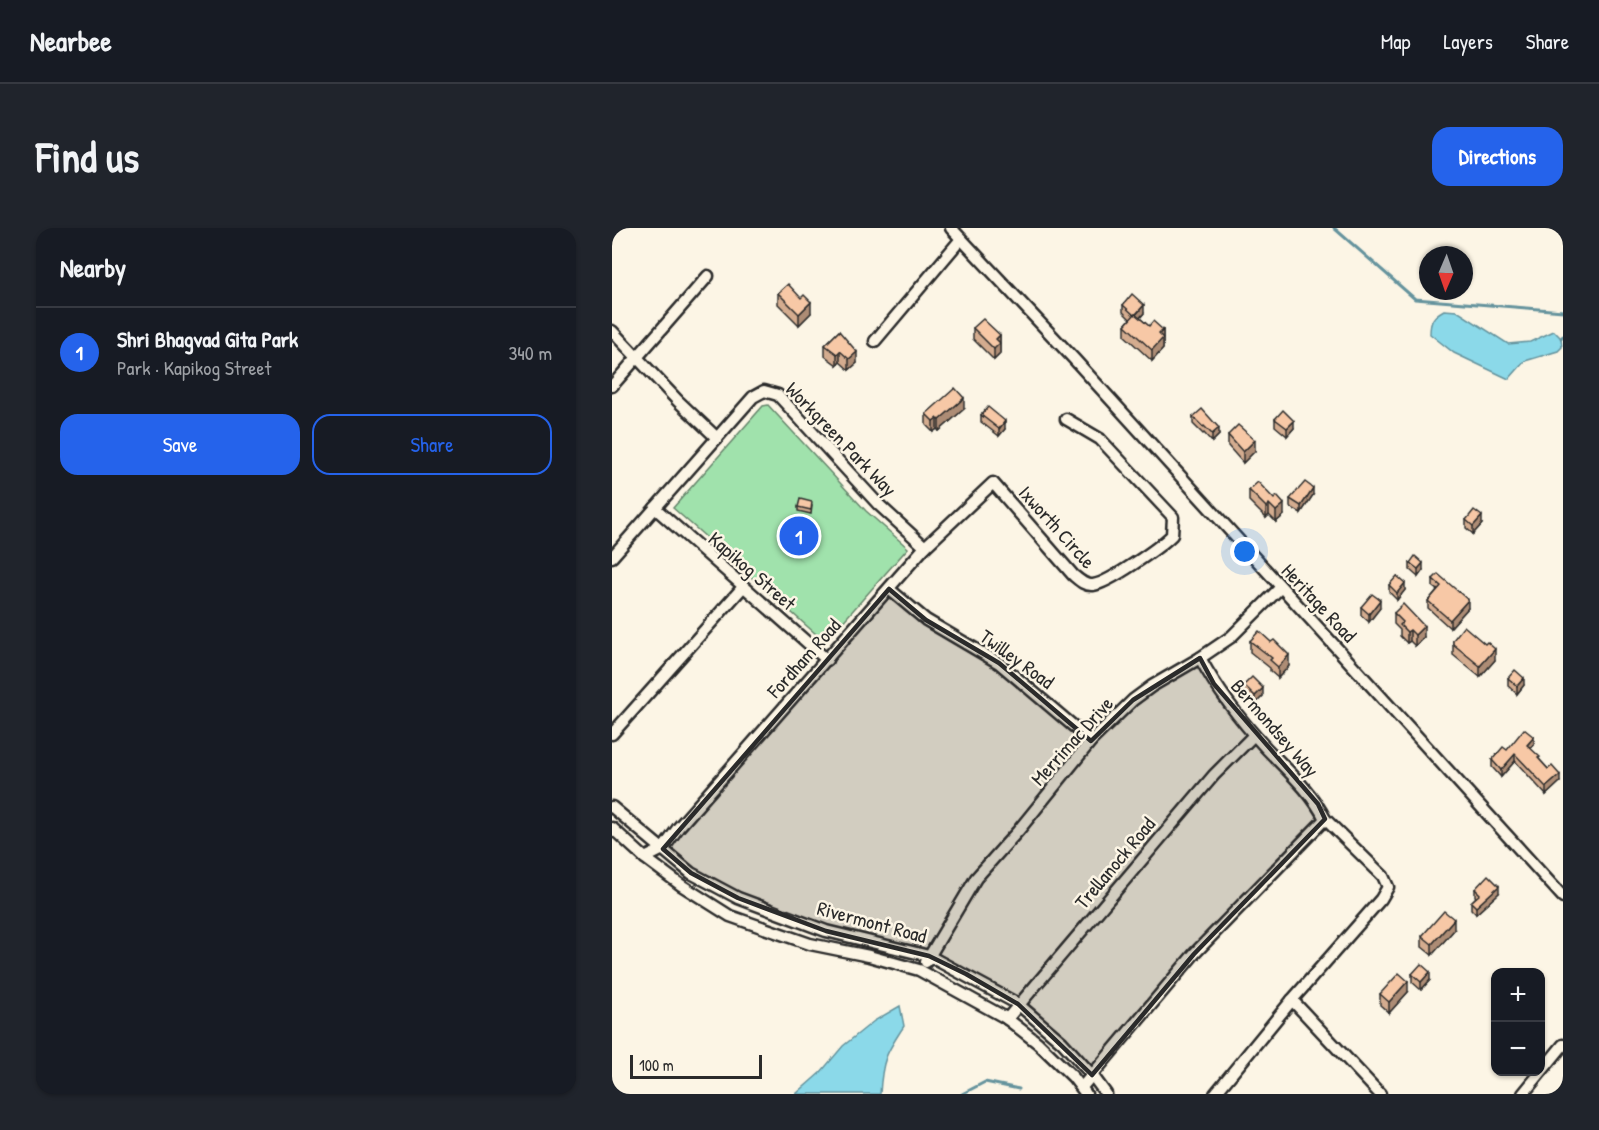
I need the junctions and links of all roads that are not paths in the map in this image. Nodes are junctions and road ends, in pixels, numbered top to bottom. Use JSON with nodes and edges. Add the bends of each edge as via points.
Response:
{"nodes":[{"id":1,"x":951,"y":228,"type":"edge"},
{"id":2,"x":961,"y":239,"type":"junction"},
{"id":3,"x":708,"y":276,"type":"dead end"},
{"id":4,"x":612,"y":331,"type":"edge"},
{"id":5,"x":875,"y":341,"type":"dead end"},
{"id":6,"x":637,"y":358,"type":"junction"},
{"id":7,"x":612,"y":386,"type":"edge"},
{"id":8,"x":1066,"y":419,"type":"dead end"},
{"id":9,"x":717,"y":438,"type":"junction"},
{"id":10,"x":993,"y":483,"type":"joint"},
{"id":11,"x":655,"y":508,"type":"junction"},
{"id":12,"x":925,"y":547,"type":"junction"},
{"id":13,"x":612,"y":557,"type":"edge"},
{"id":14,"x":743,"y":587,"type":"junction"},
{"id":15,"x":1280,"y":588,"type":"junction"},
{"id":16,"x":889,"y":589,"type":"junction"},
{"id":17,"x":1200,"y":658,"type":"junction"},
{"id":18,"x":827,"y":660,"type":"junction"},
{"id":19,"x":612,"y":734,"type":"edge"},
{"id":20,"x":1254,"y":735,"type":"junction"},
{"id":21,"x":1091,"y":741,"type":"junction"},
{"id":22,"x":612,"y":807,"type":"edge"},
{"id":23,"x":1325,"y":819,"type":"junction"},
{"id":24,"x":612,"y":828,"type":"edge"},
{"id":25,"x":663,"y":849,"type":"junction"},
{"id":26,"x":645,"y":858,"type":"junction"},
{"id":27,"x":1563,"y":897,"type":"edge"},
{"id":28,"x":929,"y":956,"type":"junction"},
{"id":29,"x":920,"y":971,"type":"junction"},
{"id":30,"x":1292,"y":1000,"type":"junction"},
{"id":31,"x":1018,"y":1004,"type":"junction"},
{"id":32,"x":1007,"y":1019,"type":"junction"},
{"id":33,"x":1563,"y":1045,"type":"edge"},
{"id":34,"x":1092,"y":1075,"type":"junction"},
{"id":35,"x":1084,"y":1090,"type":"edge"},
{"id":36,"x":1106,"y":1094,"type":"edge"},
{"id":37,"x":1215,"y":1094,"type":"edge"},
{"id":38,"x":1380,"y":1094,"type":"edge"},
{"id":39,"x":1522,"y":1094,"type":"edge"}],
"edges":[{"from":1,"to":2,"type":"street","name":"Heritage Road"},
{"from":2,"to":5,"type":"street"},
{"from":2,"to":15,"type":"street","name":"Heritage Road"},
{"from":3,"to":6,"type":"street"},
{"from":4,"to":6,"type":"street"},
{"from":6,"to":7,"type":"street"},
{"from":6,"to":9,"type":"street"},
{"from":8,"to":10,"type":"street","name":"Ixworth Circle","via":[[1100,439],[1173,517],[1172,536],[1163,544],[1101,582],[1083,584]]},
{"from":9,"to":11,"type":"street","name":"Workgreen Park Way"},
{"from":9,"to":12,"type":"street","name":"Workgreen Park Way","via":[[753,397],[765,391],[775,393],[878,504]]},
{"from":10,"to":12,"type":"street","name":"Fordham Road"},
{"from":11,"to":13,"type":"street","name":"Workgreen Park Way"},
{"from":11,"to":14,"type":"street","name":"Kapikog Street"},
{"from":12,"to":16,"type":"street","name":"Fordham Road"},
{"from":14,"to":18,"type":"street","name":"Kapikog Street"},
{"from":14,"to":19,"type":"street"},
{"from":15,"to":17,"type":"street","name":"Merrimac Drive","via":[[1231,637]]},
{"from":15,"to":27,"type":"street","name":"Heritage Road"},
{"from":16,"to":18,"type":"street","name":"Fordham Road"},
{"from":16,"to":21,"type":"street","name":"Twilley Road","via":[[926,620],[999,663]]},
{"from":17,"to":20,"type":"street","name":"Bermondsey Way","via":[[1214,684]]},
{"from":17,"to":21,"type":"street","name":"Merrimac Drive","via":[[1143,693]]},
{"from":18,"to":25,"type":"street","name":"Fordham Road"},
{"from":20,"to":23,"type":"street","name":"Bermondsey Way","via":[[1318,804]]},
{"from":20,"to":31,"type":"street","name":"Trellanock Road","via":[[1214,775]]},
{"from":21,"to":28,"type":"street","name":"Merrimac Drive","via":[[976,878]]},
{"from":22,"to":25,"type":"street","name":"Rivermont Road"},
{"from":23,"to":30,"type":"street","name":"Bermondsey Way","via":[[1383,876],[1388,887]]},
{"from":23,"to":34,"type":"street","via":[[1194,954]]},
{"from":24,"to":26,"type":"street","name":"Rivermont Road"},
{"from":25,"to":26,"type":"street","name":"Fordham Road"},
{"from":25,"to":28,"type":"street","name":"Rivermont Road","via":[[691,873],[738,898],[826,931]]},
{"from":26,"to":29,"type":"street","name":"Rivermont Road","via":[[730,916],[810,944]]},
{"from":28,"to":29,"type":"street","name":"Merrimac Drive"},
{"from":28,"to":31,"type":"street","name":"Rivermont Road"},
{"from":29,"to":32,"type":"street","name":"Rivermont Road"},
{"from":30,"to":37,"type":"street"},
{"from":30,"to":38,"type":"street"},
{"from":31,"to":32,"type":"street","name":"Trellanock Road"},
{"from":31,"to":34,"type":"street","name":"Rivermont Road","via":[[1062,1042]]},
{"from":32,"to":35,"type":"street","name":"Rivermont Road","via":[[1038,1042]]},
{"from":33,"to":39,"type":"street"},
{"from":34,"to":35,"type":"street"},
{"from":34,"to":36,"type":"street","name":"Rivermont Road"}]}
